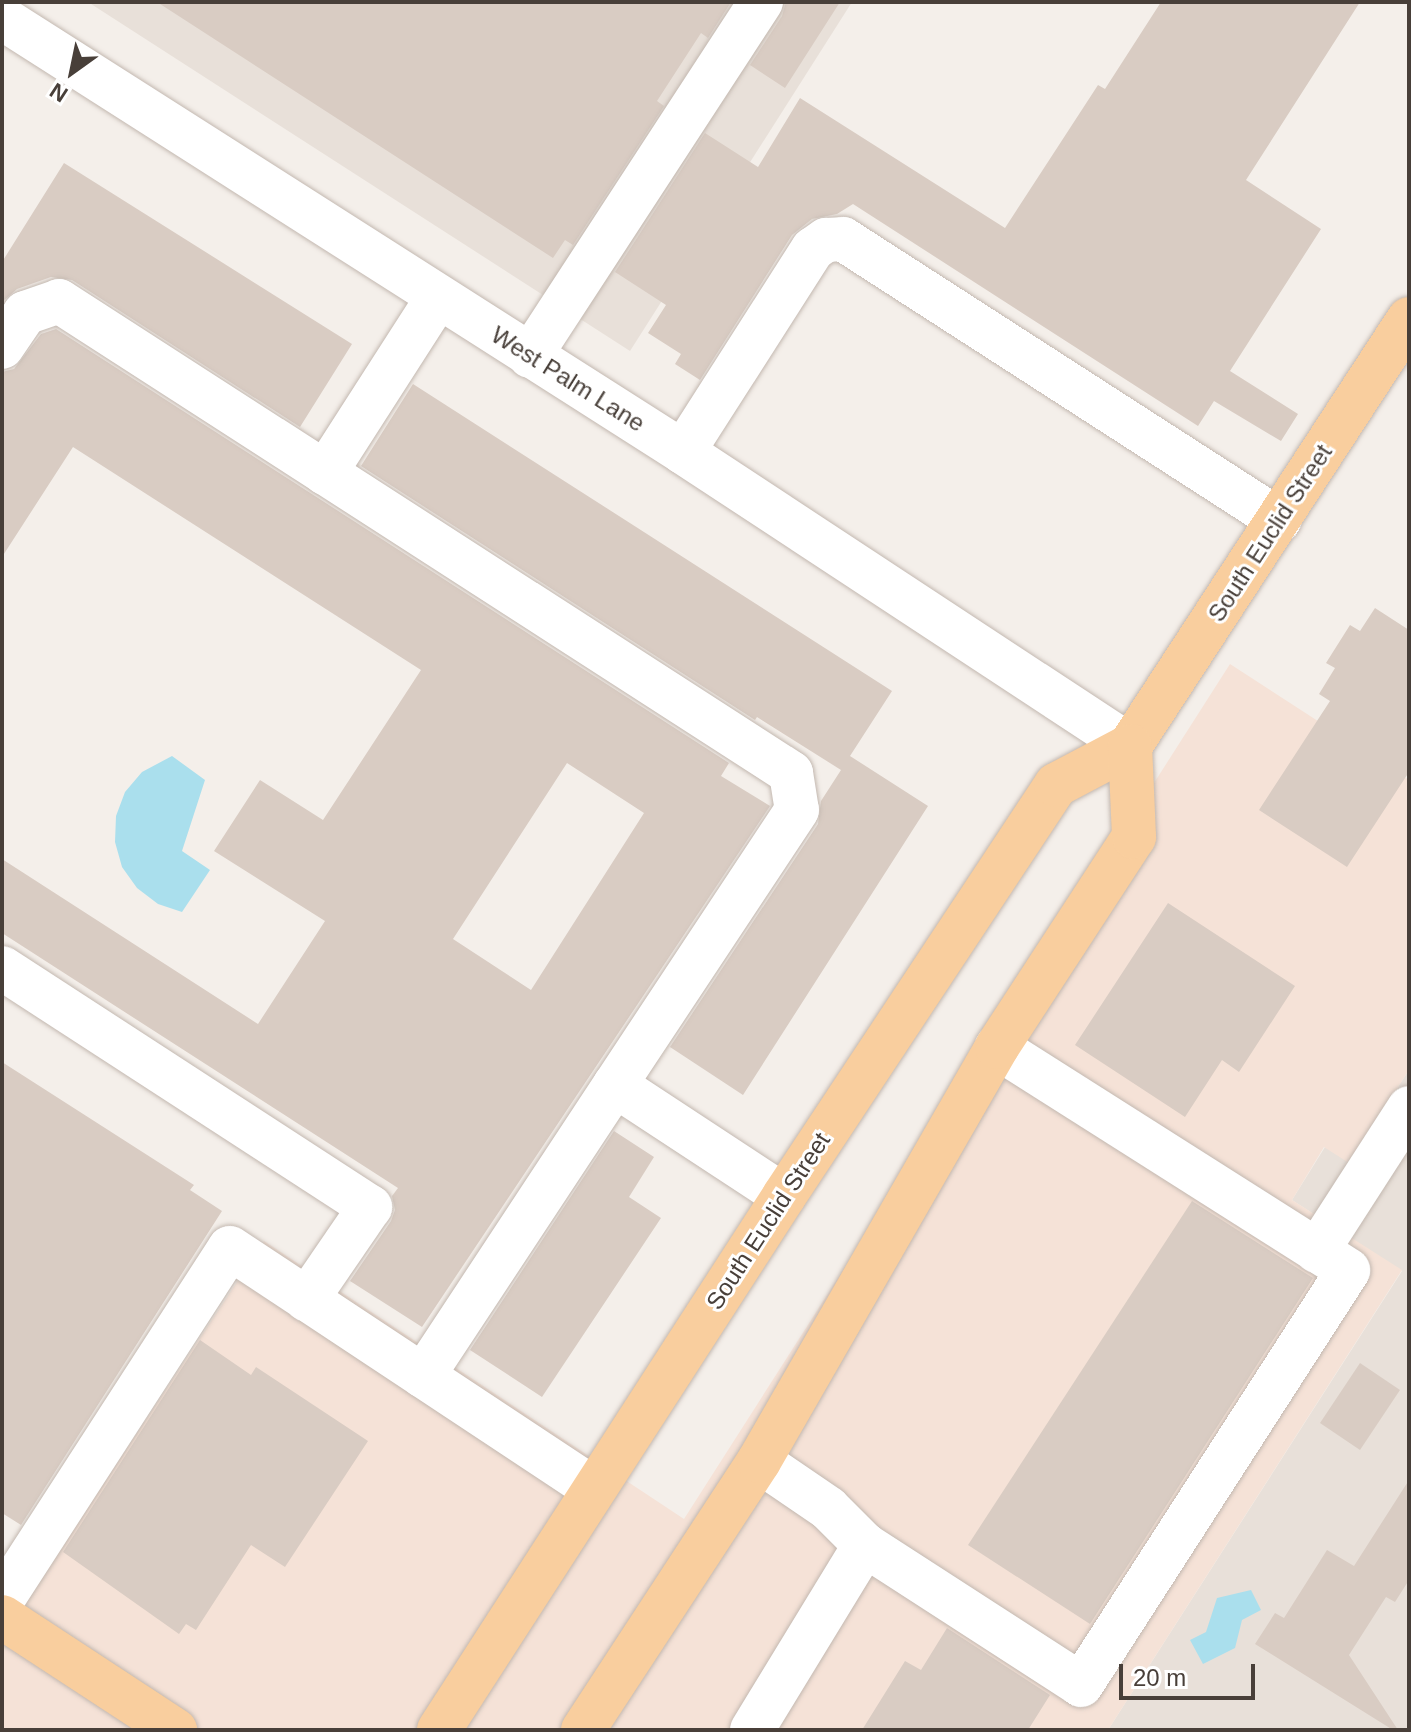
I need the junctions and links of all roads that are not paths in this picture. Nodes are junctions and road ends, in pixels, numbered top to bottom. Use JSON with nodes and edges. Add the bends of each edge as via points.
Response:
{"nodes":[{"id":1,"x":761,"y":2,"type":"edge"},
{"id":2,"x":20,"y":16,"type":"edge"},
{"id":3,"x":438,"y":297,"type":"junction"},
{"id":4,"x":1409,"y":319,"type":"edge"},
{"id":5,"x":2,"y":347,"type":"edge"},
{"id":6,"x":530,"y":356,"type":"junction"},
{"id":7,"x":683,"y":452,"type":"junction"},
{"id":8,"x":325,"y":473,"type":"junction"},
{"id":9,"x":1279,"y":520,"type":"junction"},
{"id":10,"x":1130,"y":746,"type":"junction"},
{"id":11,"x":2,"y":968,"type":"edge"},
{"id":12,"x":997,"y":1047,"type":"junction"},
{"id":13,"x":615,"y":1085,"type":"junction"},
{"id":14,"x":1409,"y":1108,"type":"edge"},
{"id":15,"x":784,"y":1196,"type":"junction"},
{"id":16,"x":1317,"y":1251,"type":"junction"},
{"id":17,"x":307,"y":1299,"type":"junction"},
{"id":18,"x":423,"y":1376,"type":"junction"},
{"id":19,"x":759,"y":1461,"type":"junction"},
{"id":20,"x":594,"y":1489,"type":"junction"},
{"id":21,"x":865,"y":1545,"type":"junction"},
{"id":22,"x":2,"y":1600,"type":"edge"},
{"id":23,"x":2,"y":1617,"type":"edge"},
{"id":24,"x":175,"y":1730,"type":"edge"},
{"id":25,"x":439,"y":1730,"type":"edge"},
{"id":26,"x":583,"y":1730,"type":"edge"},
{"id":27,"x":752,"y":1730,"type":"edge"}],
"edges":[{"from":1,"to":6,"type":"street"},
{"from":2,"to":3,"type":"street","name":"West Palm Lane"},
{"from":3,"to":6,"type":"street","name":"West Palm Lane"},
{"from":3,"to":8,"type":"street"},
{"from":4,"to":9,"type":"main road","name":"South Euclid Street"},
{"from":5,"to":8,"type":"street","via":[[25,313],[59,301]]},
{"from":6,"to":7,"type":"street","name":"West Palm Lane"},
{"from":7,"to":9,"type":"street","via":[[813,249],[826,240],[843,239]]},
{"from":7,"to":10,"type":"street","name":"West Palm Lane"},
{"from":8,"to":13,"type":"street","via":[[791,773],[797,810]]},
{"from":9,"to":10,"type":"main road","name":"South Euclid Street"},
{"from":10,"to":12,"type":"main road","via":[[1134,837]]},
{"from":10,"to":15,"type":"main road","name":"South Euclid Street","via":[[1056,785]]},
{"from":11,"to":17,"type":"street","via":[[370,1207]]},
{"from":12,"to":16,"type":"street"},
{"from":12,"to":19,"type":"main road"},
{"from":13,"to":15,"type":"street"},
{"from":13,"to":18,"type":"street"},
{"from":14,"to":16,"type":"street"},
{"from":15,"to":20,"type":"main road","name":"South Euclid Street"},
{"from":16,"to":21,"type":"street","via":[[1348,1270],[1081,1685]]},
{"from":17,"to":18,"type":"street"},
{"from":17,"to":22,"type":"street","via":[[230,1248]]},
{"from":18,"to":20,"type":"street"},
{"from":19,"to":21,"type":"street","via":[[828,1508]]},
{"from":19,"to":26,"type":"main road"},
{"from":20,"to":25,"type":"main road","name":"South Euclid Street"},
{"from":21,"to":27,"type":"street"},
{"from":23,"to":24,"type":"main road"}]}
